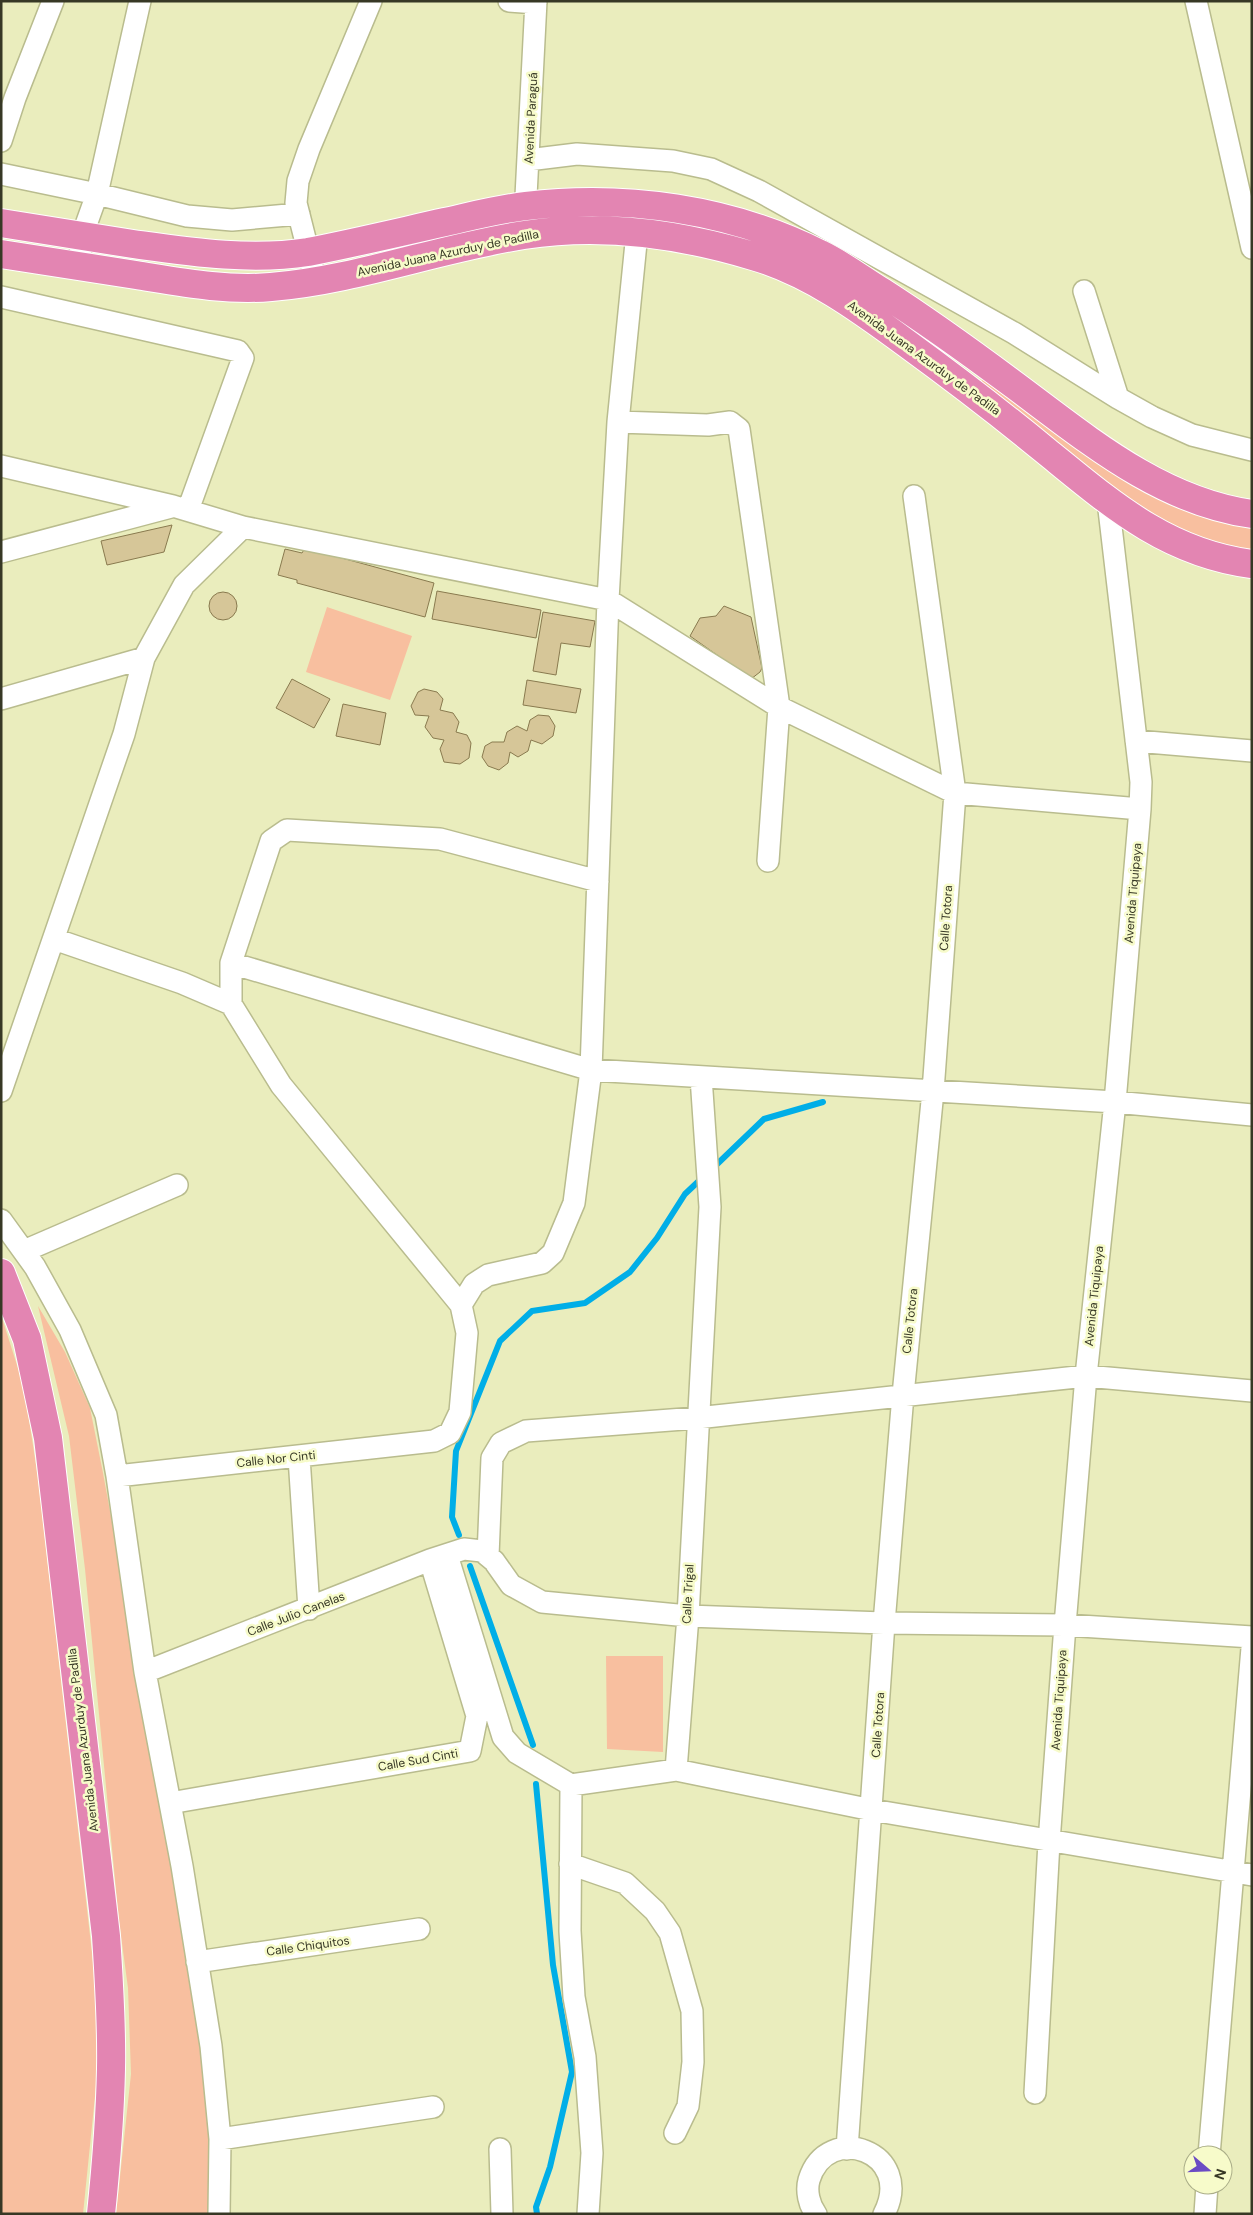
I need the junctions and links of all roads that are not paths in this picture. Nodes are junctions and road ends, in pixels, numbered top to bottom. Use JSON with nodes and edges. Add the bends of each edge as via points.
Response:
{"nodes":[{"id":1,"x":53,"y":1,"type":"edge"},
{"id":2,"x":140,"y":1,"type":"edge"},
{"id":3,"x":371,"y":1,"type":"edge"},
{"id":4,"x":509,"y":1,"type":"edge"},
{"id":5,"x":1196,"y":1,"type":"edge"},
{"id":6,"x":536,"y":2,"type":"edge"},
{"id":7,"x":1,"y":141,"type":"edge"},
{"id":8,"x":528,"y":160,"type":"junction"},
{"id":9,"x":1,"y":174,"type":"edge"},
{"id":10,"x":97,"y":194,"type":"junction"},
{"id":11,"x":526,"y":206,"type":"junction"},
{"id":12,"x":299,"y":214,"type":"junction"},
{"id":13,"x":1,"y":223,"type":"edge"},
{"id":14,"x":637,"y":233,"type":"junction"},
{"id":15,"x":524,"y":235,"type":"junction"},
{"id":16,"x":82,"y":236,"type":"junction"},
{"id":17,"x":1252,"y":248,"type":"edge"},
{"id":18,"x":308,"y":252,"type":"junction"},
{"id":19,"x":1,"y":254,"type":"edge"},
{"id":20,"x":79,"y":266,"type":"junction"},
{"id":21,"x":316,"y":282,"type":"junction"},
{"id":22,"x":1084,"y":291,"type":"dead end"},
{"id":23,"x":1,"y":297,"type":"edge"},
{"id":24,"x":1118,"y":398,"type":"junction"},
{"id":25,"x":618,"y":422,"type":"junction"},
{"id":26,"x":1252,"y":450,"type":"edge"},
{"id":27,"x":1,"y":466,"type":"edge"},
{"id":28,"x":914,"y":496,"type":"dead end"},
{"id":29,"x":1108,"y":501,"type":"junction"},
{"id":30,"x":181,"y":508,"type":"junction"},
{"id":31,"x":1252,"y":514,"type":"edge"},
{"id":32,"x":243,"y":527,"type":"junction"},
{"id":33,"x":1,"y":552,"type":"edge"},
{"id":34,"x":1252,"y":564,"type":"edge"},
{"id":35,"x":608,"y":600,"type":"junction"},
{"id":36,"x":144,"y":658,"type":"junction"},
{"id":37,"x":1,"y":699,"type":"edge"},
{"id":38,"x":779,"y":707,"type":"junction"},
{"id":39,"x":1136,"y":741,"type":"junction"},
{"id":40,"x":1252,"y":751,"type":"edge"},
{"id":41,"x":955,"y":793,"type":"junction"},
{"id":42,"x":1140,"y":809,"type":"junction"},
{"id":43,"x":768,"y":861,"type":"dead end"},
{"id":44,"x":598,"y":881,"type":"junction"},
{"id":45,"x":54,"y":938,"type":"junction"},
{"id":46,"x":230,"y":963,"type":"junction"},
{"id":47,"x":231,"y":1004,"type":"junction"},
{"id":48,"x":591,"y":1070,"type":"junction"},
{"id":49,"x":701,"y":1077,"type":"junction"},
{"id":50,"x":1,"y":1091,"type":"edge"},
{"id":51,"x":933,"y":1091,"type":"junction"},
{"id":52,"x":1115,"y":1102,"type":"junction"},
{"id":53,"x":1252,"y":1115,"type":"edge"},
{"id":54,"x":177,"y":1185,"type":"dead end"},
{"id":55,"x":1,"y":1220,"type":"edge"},
{"id":56,"x":24,"y":1252,"type":"junction"},
{"id":57,"x":1,"y":1273,"type":"edge"},
{"id":58,"x":461,"y":1305,"type":"junction"},
{"id":59,"x":1086,"y":1376,"type":"junction"},
{"id":60,"x":1252,"y":1391,"type":"edge"},
{"id":61,"x":903,"y":1395,"type":"junction"},
{"id":62,"x":697,"y":1418,"type":"junction"},
{"id":63,"x":299,"y":1457,"type":"junction"},
{"id":64,"x":118,"y":1476,"type":"junction"},
{"id":65,"x":488,"y":1556,"type":"junction"},
{"id":66,"x":439,"y":1558,"type":"junction"},
{"id":67,"x":309,"y":1609,"type":"junction"},
{"id":68,"x":688,"y":1616,"type":"junction"},
{"id":69,"x":884,"y":1623,"type":"junction"},
{"id":70,"x":1065,"y":1625,"type":"junction"},
{"id":71,"x":1252,"y":1636,"type":"edge"},
{"id":72,"x":1252,"y":1648,"type":"edge"},
{"id":73,"x":145,"y":1672,"type":"junction"},
{"id":74,"x":676,"y":1770,"type":"junction"},
{"id":75,"x":571,"y":1785,"type":"junction"},
{"id":76,"x":170,"y":1803,"type":"junction"},
{"id":77,"x":872,"y":1810,"type":"junction"},
{"id":78,"x":1049,"y":1842,"type":"junction"},
{"id":79,"x":570,"y":1864,"type":"junction"},
{"id":80,"x":1242,"y":1873,"type":"edge"},
{"id":81,"x":419,"y":1929,"type":"dead end"},
{"id":82,"x":197,"y":1962,"type":"junction"},
{"id":83,"x":1035,"y":2093,"type":"dead end"},
{"id":84,"x":433,"y":2107,"type":"dead end"},
{"id":85,"x":675,"y":2133,"type":"dead end"},
{"id":86,"x":220,"y":2139,"type":"junction"},
{"id":87,"x":1210,"y":2145,"type":"edge"},
{"id":88,"x":500,"y":2149,"type":"dead end"},
{"id":89,"x":848,"y":2149,"type":"junction"},
{"id":90,"x":1207,"y":2195,"type":"edge"},
{"id":91,"x":102,"y":2214,"type":"edge"},
{"id":92,"x":219,"y":2214,"type":"edge"},
{"id":93,"x":502,"y":2214,"type":"edge"},
{"id":94,"x":588,"y":2214,"type":"edge"},
{"id":95,"x":816,"y":2214,"type":"edge"},
{"id":96,"x":884,"y":2214,"type":"edge"},
{"id":97,"x":1206,"y":2214,"type":"edge"}],
"edges":[{"from":1,"to":7,"type":"street"},
{"from":2,"to":10,"type":"street"},
{"from":3,"to":12,"type":"street","via":[[298,180],[296,203]]},
{"from":4,"to":6,"type":"street"},
{"from":5,"to":17,"type":"street"},
{"from":6,"to":8,"type":"street","name":"Avenida Paraguá"},
{"from":8,"to":11,"type":"street","name":"Avenida Paraguá"},
{"from":8,"to":24,"type":"street","via":[[577,154],[673,161],[711,169],[759,190],[1014,333]]},
{"from":9,"to":10,"type":"street"},
{"from":10,"to":12,"type":"street","via":[[187,216],[232,220]]},
{"from":10,"to":16,"type":"street"},
{"from":11,"to":15,"type":"street","name":"Avenida Paraguá"},
{"from":11,"to":18,"type":"highway"},
{"from":11,"to":31,"type":"highway","via":[[623,203],[680,209],[734,221],[783,237],[821,254],[939,329],[1115,459],[1163,487],[1201,503]]},
{"from":12,"to":18,"type":"street"},
{"from":13,"to":16,"type":"highway"},
{"from":14,"to":15,"type":"highway","name":"Avenida Juana Azurduy de Padilla","via":[[590,231]]},
{"from":14,"to":25,"type":"street"},
{"from":14,"to":29,"type":"highway","name":"Avenida Juana Azurduy de Padilla","via":[[703,241],[759,257],[838,295],[933,362]]},
{"from":15,"to":21,"type":"highway","name":"Avenida Juana Azurduy de Padilla"},
{"from":16,"to":18,"type":"highway","via":[[245,256]]},
{"from":16,"to":20,"type":"street"},
{"from":18,"to":21,"type":"street"},
{"from":19,"to":20,"type":"highway","name":"Avenida Juana Azurduy de Padilla"},
{"from":20,"to":21,"type":"highway","name":"Avenida Juana Azurduy de Padilla","via":[[228,287]]},
{"from":22,"to":24,"type":"street"},
{"from":23,"to":30,"type":"street","via":[[238,351],[243,358]]},
{"from":24,"to":26,"type":"street","via":[[1192,435]]},
{"from":25,"to":35,"type":"street"},
{"from":25,"to":38,"type":"street","via":[[708,425],[730,422],[739,429]]},
{"from":27,"to":30,"type":"street"},
{"from":28,"to":41,"type":"street","name":"Calle Totora"},
{"from":29,"to":34,"type":"highway","name":"Avenida Juana Azurduy de Padilla","via":[[1150,530],[1190,548]]},
{"from":29,"to":39,"type":"street","name":"Avenida Tiquipaya"},
{"from":30,"to":32,"type":"street"},
{"from":30,"to":33,"type":"street"},
{"from":32,"to":35,"type":"street"},
{"from":32,"to":36,"type":"street","via":[[184,585]]},
{"from":35,"to":38,"type":"street"},
{"from":35,"to":44,"type":"street"},
{"from":36,"to":37,"type":"street"},
{"from":36,"to":45,"type":"street","via":[[124,734]]},
{"from":38,"to":41,"type":"street"},
{"from":38,"to":43,"type":"street"},
{"from":39,"to":40,"type":"street"},
{"from":39,"to":42,"type":"street","name":"Avenida Tiquipaya","via":[[1141,782]]},
{"from":41,"to":42,"type":"street"},
{"from":41,"to":51,"type":"street","name":"Calle Totora"},
{"from":42,"to":52,"type":"street","name":"Avenida Tiquipaya"},
{"from":44,"to":46,"type":"street","via":[[440,839],[287,830],[271,841]]},
{"from":44,"to":48,"type":"street"},
{"from":45,"to":47,"type":"street","via":[[182,983]]},
{"from":45,"to":50,"type":"street"},
{"from":46,"to":47,"type":"street"},
{"from":46,"to":48,"type":"street"},
{"from":47,"to":58,"type":"street","via":[[281,1085]]},
{"from":48,"to":49,"type":"street"},
{"from":48,"to":58,"type":"street","via":[[574,1202],[553,1253],[542,1263],[488,1275],[474,1284]]},
{"from":49,"to":51,"type":"street"},
{"from":49,"to":62,"type":"street","name":"Calle Trigal","via":[[710,1207]]},
{"from":51,"to":52,"type":"street"},
{"from":51,"to":61,"type":"street","name":"Calle Totora"},
{"from":52,"to":53,"type":"street"},
{"from":52,"to":59,"type":"street","name":"Avenida Tiquipaya"},
{"from":54,"to":56,"type":"street"},
{"from":55,"to":56,"type":"street"},
{"from":56,"to":64,"type":"street","via":[[70,1330],[106,1415]]},
{"from":57,"to":91,"type":"highway","name":"Avenida Juana Azurduy de Padilla","via":[[27,1338],[48,1438],[106,1936],[111,2069]]},
{"from":58,"to":63,"type":"street","name":"Calle Nor Cinti","via":[[467,1333],[460,1412],[450,1433],[434,1440]]},
{"from":59,"to":60,"type":"street"},
{"from":59,"to":61,"type":"street"},
{"from":59,"to":70,"type":"street","name":"Avenida Tiquipaya"},
{"from":61,"to":62,"type":"street"},
{"from":61,"to":69,"type":"street","name":"Calle Totora"},
{"from":62,"to":65,"type":"street","via":[[526,1431],[501,1443],[492,1458]]},
{"from":62,"to":68,"type":"street","name":"Calle Trigal"},
{"from":63,"to":64,"type":"street","name":"Calle Nor Cinti"},
{"from":63,"to":67,"type":"street"},
{"from":64,"to":73,"type":"street"},
{"from":65,"to":66,"type":"street","name":"Calle Julio Canelas","via":[[482,1551],[464,1549]]},
{"from":65,"to":68,"type":"street","via":[[511,1585],[542,1602]]},
{"from":66,"to":67,"type":"street","name":"Calle Julio Canelas"},
{"from":66,"to":75,"type":"street","via":[[503,1737],[517,1753]]},
{"from":66,"to":76,"type":"street","name":"Calle Sud Cinti","via":[[478,1716],[470,1751]]},
{"from":67,"to":73,"type":"street","name":"Calle Julio Canelas"},
{"from":68,"to":69,"type":"street"},
{"from":68,"to":74,"type":"street","name":"Calle Trigal"},
{"from":69,"to":70,"type":"street"},
{"from":69,"to":77,"type":"street","name":"Calle Totora"},
{"from":70,"to":71,"type":"street"},
{"from":70,"to":78,"type":"street","name":"Avenida Tiquipaya"},
{"from":72,"to":80,"type":"street"},
{"from":73,"to":76,"type":"street"},
{"from":74,"to":75,"type":"street"},
{"from":74,"to":77,"type":"street"},
{"from":75,"to":79,"type":"street"},
{"from":76,"to":82,"type":"street"},
{"from":77,"to":78,"type":"street"},
{"from":77,"to":89,"type":"street","name":"Calle Totora"},
{"from":78,"to":80,"type":"street"},
{"from":78,"to":83,"type":"street","name":"Avenida Tiquipaya"},
{"from":79,"to":85,"type":"street","via":[[625,1883],[655,1911],[670,1933],[692,2012],[693,2062],[688,2106]]},
{"from":79,"to":94,"type":"street","via":[[574,1997],[585,2057],[592,2153]]},
{"from":80,"to":87,"type":"street"},
{"from":81,"to":82,"type":"street","name":"Calle Chiquitos"},
{"from":82,"to":86,"type":"street","via":[[211,2046]]},
{"from":84,"to":86,"type":"street"},
{"from":86,"to":92,"type":"street"},
{"from":88,"to":93,"type":"street"},
{"from":89,"to":95,"type":"street","via":[[831,2151],[812,2171],[808,2198]]},
{"from":89,"to":96,"type":"street","via":[[859,2148],[872,2153],[886,2168],[892,2188]]},
{"from":90,"to":97,"type":"street"}]}
